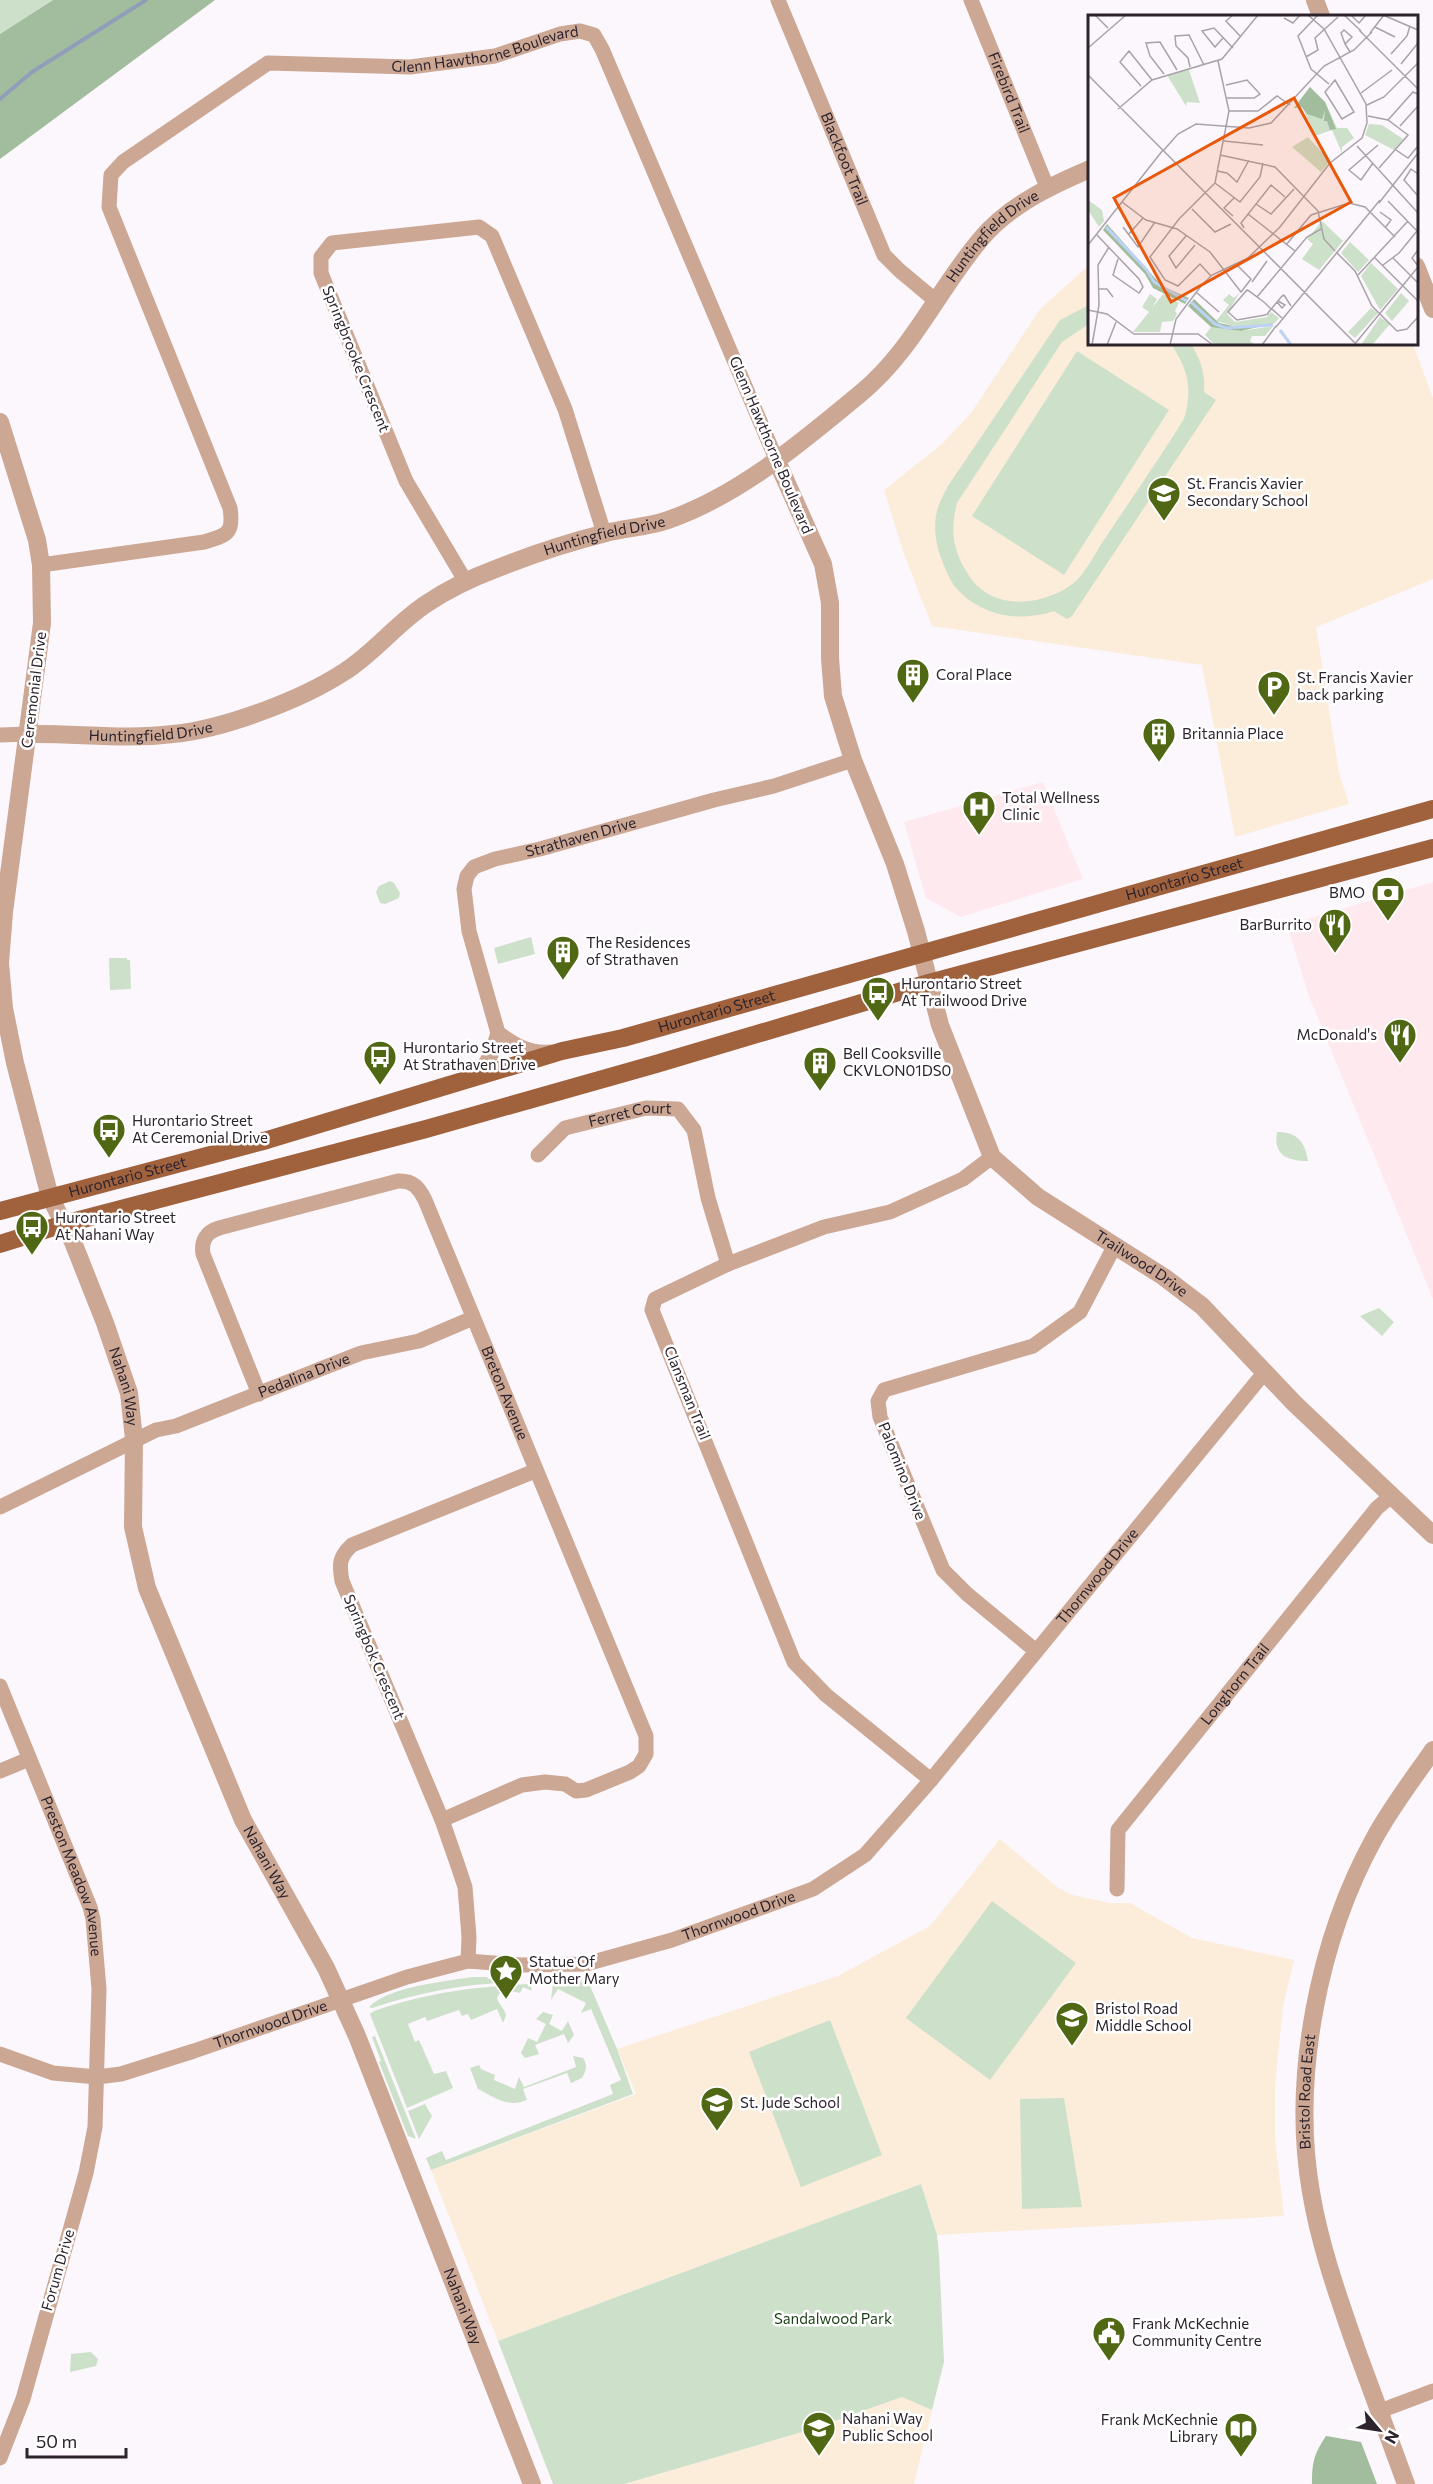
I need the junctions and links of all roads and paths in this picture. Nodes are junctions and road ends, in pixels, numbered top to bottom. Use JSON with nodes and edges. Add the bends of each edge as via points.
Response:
{"nodes":[{"id":1,"x":778,"y":0,"type":"edge"},
{"id":2,"x":971,"y":0,"type":"edge"},
{"id":3,"x":1315,"y":0,"type":"edge"},
{"id":4,"x":1321,"y":15,"type":"edge"},
{"id":5,"x":1088,"y":169,"type":"edge"},
{"id":6,"x":1047,"y":188,"type":"junction"},
{"id":7,"x":1418,"y":271,"type":"edge"},
{"id":8,"x":936,"y":301,"type":"junction"},
{"id":9,"x":1433,"y":309,"type":"edge"},
{"id":10,"x":0,"y":422,"type":"edge"},
{"id":11,"x":776,"y":459,"type":"junction"},
{"id":12,"x":604,"y":533,"type":"junction"},
{"id":13,"x":42,"y":565,"type":"junction"},
{"id":14,"x":466,"y":582,"type":"junction"},
{"id":15,"x":29,"y":734,"type":"junction"},
{"id":16,"x":0,"y":735,"type":"edge"},
{"id":17,"x":853,"y":760,"type":"junction"},
{"id":18,"x":1433,"y":809,"type":"edge"},
{"id":19,"x":1433,"y":848,"type":"edge"},
{"id":20,"x":2,"y":912,"type":"edge"},
{"id":21,"x":922,"y":953,"type":"junction"},
{"id":22,"x":0,"y":963,"type":"edge"},
{"id":23,"x":929,"y":983,"type":"junction"},
{"id":24,"x":498,"y":1033,"type":"junction"},
{"id":25,"x":562,"y":1051,"type":"junction"},
{"id":26,"x":467,"y":1080,"type":"junction"},
{"id":27,"x":538,"y":1155,"type":"dead end"},
{"id":28,"x":992,"y":1157,"type":"junction"},
{"id":29,"x":50,"y":1197,"type":"junction"},
{"id":30,"x":0,"y":1211,"type":"edge"},
{"id":31,"x":64,"y":1224,"type":"junction"},
{"id":32,"x":0,"y":1244,"type":"edge"},
{"id":33,"x":1114,"y":1247,"type":"junction"},
{"id":34,"x":728,"y":1264,"type":"junction"},
{"id":35,"x":473,"y":1318,"type":"junction"},
{"id":36,"x":1264,"y":1373,"type":"junction"},
{"id":37,"x":259,"y":1394,"type":"junction"},
{"id":38,"x":134,"y":1439,"type":"junction"},
{"id":39,"x":535,"y":1471,"type":"junction"},
{"id":40,"x":1391,"y":1496,"type":"junction"},
{"id":41,"x":0,"y":1507,"type":"edge"},
{"id":42,"x":1433,"y":1535,"type":"edge"},
{"id":43,"x":1036,"y":1651,"type":"junction"},
{"id":44,"x":0,"y":1686,"type":"edge"},
{"id":45,"x":1433,"y":1750,"type":"edge"},
{"id":46,"x":29,"y":1759,"type":"junction"},
{"id":47,"x":0,"y":1771,"type":"edge"},
{"id":48,"x":931,"y":1780,"type":"junction"},
{"id":49,"x":442,"y":1820,"type":"junction"},
{"id":50,"x":1117,"y":1889,"type":"dead end"},
{"id":51,"x":468,"y":1961,"type":"junction"},
{"id":52,"x":340,"y":2000,"type":"junction"},
{"id":53,"x":0,"y":2054,"type":"edge"},
{"id":54,"x":97,"y":2077,"type":"junction"},
{"id":55,"x":1433,"y":2391,"type":"edge"},
{"id":56,"x":1380,"y":2411,"type":"junction"},
{"id":57,"x":0,"y":2458,"type":"edge"},
{"id":58,"x":532,"y":2484,"type":"edge"},
{"id":59,"x":1406,"y":2484,"type":"edge"}],
"edges":[{"from":1,"to":8,"type":"street","name":"Blackfoot Trail","via":[[884,255]]},
{"from":2,"to":6,"type":"street","name":"Firebird Trail"},
{"from":3,"to":4,"type":"street"},
{"from":5,"to":6,"type":"street","name":"Huntingfield Drive"},
{"from":6,"to":8,"type":"street","name":"Huntingfield Drive","via":[[1006,214],[982,237]]},
{"from":7,"to":9,"type":"street"},
{"from":8,"to":11,"type":"street","name":"Huntingfield Drive","via":[[892,365]]},
{"from":10,"to":13,"type":"street","name":"Ceremonial Drive"},
{"from":11,"to":12,"type":"street","name":"Huntingfield Drive","via":[[688,512]]},
{"from":11,"to":13,"type":"street","name":"Glenn Hawthorne Boulevard","via":[[594,35],[560,34],[495,56],[410,67],[268,63],[123,162],[111,175],[109,207],[230,508],[232,524],[228,532],[204,542]]},
{"from":11,"to":17,"type":"street","name":"Glenn Hawthorne Boulevard","via":[[823,564],[830,603],[833,696]]},
{"from":12,"to":14,"type":"street","name":"Huntingfield Drive"},
{"from":12,"to":14,"type":"street","name":"Springbrooke Crescent","via":[[565,409],[492,236],[480,226],[332,243],[321,257],[321,273],[406,481]]},
{"from":13,"to":15,"type":"street","name":"Ceremonial Drive","via":[[42,623]]},
{"from":14,"to":15,"type":"street","name":"Huntingfield Drive","via":[[425,605],[369,655],[300,697],[172,735]]},
{"from":15,"to":16,"type":"street"},
{"from":15,"to":20,"type":"street","name":"Ceremonial Drive"},
{"from":17,"to":21,"type":"street","name":"Glenn Hawthorne Boulevard","via":[[887,843]]},
{"from":17,"to":24,"type":"street","name":"Strathaven Drive","via":[[774,786],[474,867],[464,889],[469,931]]},
{"from":18,"to":21,"type":"main road","name":"Hurontario Street"},
{"from":19,"to":23,"type":"main road","name":"Hurontario Street"},
{"from":20,"to":22,"type":"street","name":"Ceremonial Drive"},
{"from":21,"to":23,"type":"street","name":"Trailwood Drive"},
{"from":21,"to":25,"type":"main road","name":"Hurontario Street","via":[[623,1038]]},
{"from":22,"to":29,"type":"street","name":"Ceremonial Drive","via":[[15,1063]]},
{"from":23,"to":28,"type":"street","name":"Trailwood Drive","via":[[946,1044]]},
{"from":23,"to":31,"type":"main road","name":"Hurontario Street","via":[[426,1130]]},
{"from":24,"to":25,"type":"street","via":[[537,1053]]},
{"from":24,"to":26,"type":"street","via":[[487,1061]]},
{"from":25,"to":26,"type":"main road","name":"Hurontario Street"},
{"from":26,"to":29,"type":"main road","name":"Hurontario Street","via":[[267,1140]]},
{"from":27,"to":34,"type":"street","name":"Ferret Court","via":[[565,1128],[646,1108],[678,1109],[694,1130],[708,1198]]},
{"from":28,"to":33,"type":"street","name":"Trailwood Drive","via":[[1038,1197]]},
{"from":28,"to":34,"type":"street","name":"Clansman Trail","via":[[963,1179],[890,1212],[824,1227]]},
{"from":29,"to":30,"type":"main road","name":"Hurontario Street"},
{"from":29,"to":31,"type":"street","name":"Nahani Way"},
{"from":31,"to":32,"type":"main road","name":"Hurontario Street"},
{"from":31,"to":38,"type":"street","name":"Nahani Way","via":[[120,1365],[129,1393]]},
{"from":33,"to":36,"type":"street","name":"Trailwood Drive","via":[[1202,1306]]},
{"from":33,"to":43,"type":"street","name":"Palomino Drive","via":[[1080,1312],[1033,1347],[884,1390],[878,1401],[880,1417],[943,1570]]},
{"from":34,"to":48,"type":"street","name":"Clansman Trail","via":[[655,1299],[655,1319],[794,1662],[826,1695]]},
{"from":35,"to":37,"type":"street","name":"Pedalina Drive","via":[[419,1341],[361,1353]]},
{"from":35,"to":37,"type":"street","name":"Breton Avenue","via":[[421,1192],[410,1182],[398,1181],[214,1230],[204,1240],[203,1254]]},
{"from":35,"to":39,"type":"street","name":"Breton Avenue"},
{"from":36,"to":40,"type":"street","name":"Trailwood Drive"},
{"from":36,"to":43,"type":"street","name":"Thornwood Drive"},
{"from":37,"to":38,"type":"street","name":"Pedalina Drive"},
{"from":38,"to":41,"type":"street","name":"Pedalina Drive"},
{"from":38,"to":52,"type":"street","name":"Nahani Way","via":[[133,1527],[147,1588],[243,1820]]},
{"from":39,"to":49,"type":"street","name":"Springbok Crescent","via":[[352,1545],[339,1565],[342,1581]]},
{"from":39,"to":49,"type":"street","name":"Breton Avenue","via":[[646,1736],[646,1754],[630,1772],[586,1790],[545,1782],[522,1785]]},
{"from":40,"to":42,"type":"street","name":"Trailwood Drive"},
{"from":40,"to":50,"type":"street","name":"Longhorn Trail","via":[[1118,1830]]},
{"from":43,"to":48,"type":"street","name":"Thornwood Drive"},
{"from":44,"to":46,"type":"street","name":"Preston Meadow Avenue"},
{"from":45,"to":56,"type":"street","name":"Bristol Road East","via":[[1375,1836],[1335,1928],[1312,2025],[1305,2102],[1308,2173],[1320,2238]]},
{"from":46,"to":47,"type":"street"},
{"from":46,"to":54,"type":"street","name":"Preston Meadow Avenue","via":[[93,1919],[99,1989]]},
{"from":48,"to":51,"type":"street","name":"Thornwood Drive","via":[[865,1855],[813,1889],[672,1940],[586,1964]]},
{"from":49,"to":51,"type":"street","name":"Springbok Crescent","via":[[465,1887]]},
{"from":51,"to":52,"type":"street","name":"Thornwood Drive"},
{"from":52,"to":54,"type":"street","name":"Thornwood Drive","via":[[155,2064]]},
{"from":52,"to":58,"type":"street","name":"Nahani Way"},
{"from":53,"to":54,"type":"street","name":"Thornwood Drive","via":[[53,2073]]},
{"from":54,"to":57,"type":"street","name":"Forum Drive","via":[[95,2127],[86,2173],[23,2399]]},
{"from":55,"to":56,"type":"street"},
{"from":56,"to":59,"type":"street","name":"Bristol Road East"}]}
